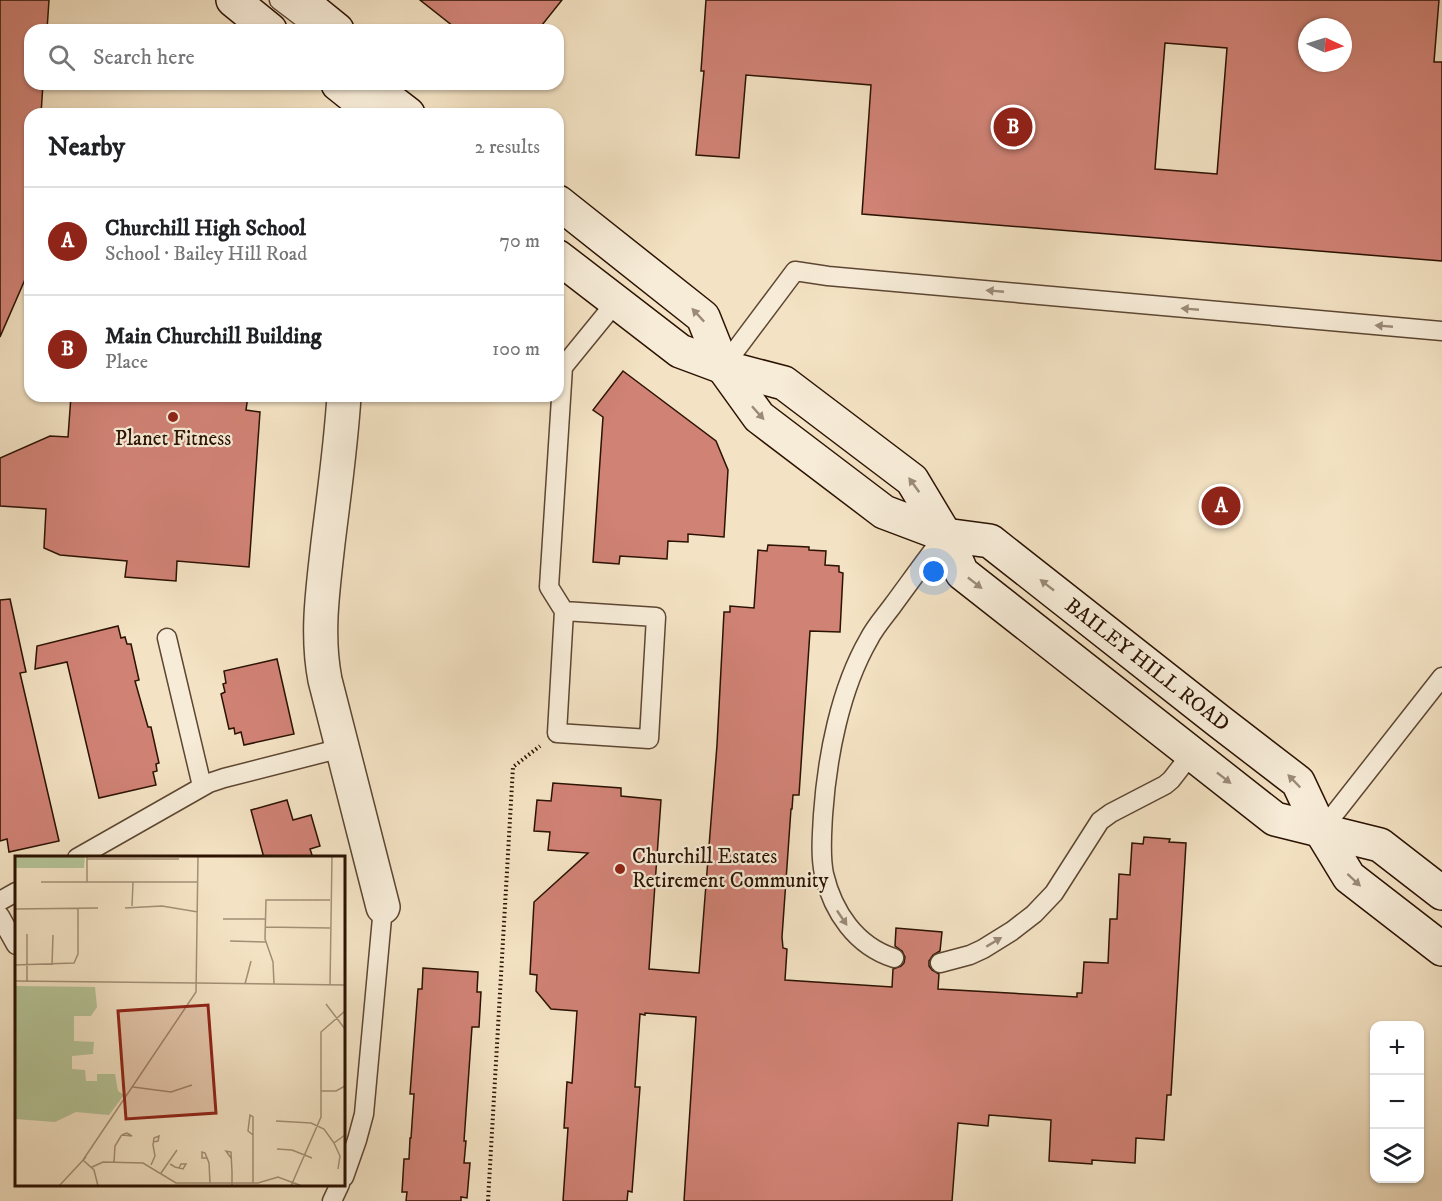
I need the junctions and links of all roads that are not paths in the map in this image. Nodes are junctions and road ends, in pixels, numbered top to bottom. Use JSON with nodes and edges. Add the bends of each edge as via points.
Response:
{"nodes":[{"id":1,"x":233,"y":0,"type":"edge"},
{"id":2,"x":279,"y":0,"type":"edge"},
{"id":3,"x":319,"y":15,"type":"edge"},
{"id":4,"x":263,"y":24,"type":"edge"},
{"id":5,"x":346,"y":90,"type":"edge"},
{"id":6,"x":393,"y":98,"type":"edge"},
{"id":7,"x":564,"y":207,"type":"edge"},
{"id":8,"x":564,"y":262,"type":"edge"},
{"id":9,"x":616,"y":302,"type":"junction"},
{"id":10,"x":1441,"y":333,"type":"edge"},
{"id":11,"x":564,"y":367,"type":"edge"},
{"id":12,"x":723,"y":367,"type":"junction"},
{"id":13,"x":344,"y":402,"type":"edge"},
{"id":14,"x":561,"y":402,"type":"edge"},
{"id":15,"x":945,"y":535,"type":"junction"},
{"id":16,"x":564,"y":611,"type":"junction"},
{"id":17,"x":167,"y":638,"type":"dead end"},
{"id":18,"x":1442,"y":677,"type":"edge"},
{"id":19,"x":342,"y":748,"type":"junction"},
{"id":20,"x":1192,"y":753,"type":"junction"},
{"id":21,"x":202,"y":786,"type":"junction"},
{"id":22,"x":1322,"y":831,"type":"junction"},
{"id":23,"x":80,"y":856,"type":"edge"},
{"id":24,"x":15,"y":893,"type":"edge"},
{"id":25,"x":1442,"y":893,"type":"edge"},
{"id":26,"x":0,"y":901,"type":"edge"},
{"id":27,"x":383,"y":907,"type":"joint"},
{"id":28,"x":0,"y":916,"type":"edge"},
{"id":29,"x":15,"y":943,"type":"edge"},
{"id":30,"x":1442,"y":949,"type":"edge"},
{"id":31,"x":894,"y":958,"type":"dead end"},
{"id":32,"x":940,"y":963,"type":"dead end"},
{"id":33,"x":345,"y":1174,"type":"edge"},
{"id":34,"x":340,"y":1186,"type":"edge"},
{"id":35,"x":332,"y":1201,"type":"edge"}],
"edges":[{"from":1,"to":4,"type":"main road"},
{"from":2,"to":3,"type":"lane","via":[[305,20]]},
{"from":5,"to":6,"type":"main road","via":[[353,96]]},
{"from":12,"to":7,"type":"main road","name":"BAILEY HILL ROAD","one_way":true,"via":[[703,317]]},
{"from":8,"to":9,"type":"main road","name":"BAILEY HILL ROAD"},
{"from":9,"to":11,"type":"lane"},
{"from":9,"to":12,"type":"main road","name":"BAILEY HILL ROAD","via":[[680,351]]},
{"from":10,"to":12,"type":"lane","one_way":true,"via":[[795,271]]},
{"from":12,"to":15,"type":"main road","name":"BAILEY HILL ROAD","one_way":true,"via":[[759,417],[885,512]]},
{"from":15,"to":12,"type":"main road","name":"BAILEY HILL ROAD","one_way":true,"via":[[912,480],[802,396],[784,383]]},
{"from":13,"to":19,"type":"main road","via":[[320,628],[322,667]]},
{"from":14,"to":16,"type":"lane","via":[[549,587]]},
{"from":15,"to":20,"type":"main road","name":"BAILEY HILL ROAD","one_way":true,"via":[[962,573]]},
{"from":22,"to":15,"type":"main road","name":"BAILEY HILL ROAD","one_way":true,"via":[[1298,782],[990,542]]},
{"from":15,"to":31,"type":"lane","one_way":true,"via":[[869,637],[858,659],[834,737],[826,780],[822,854],[824,874],[837,910],[860,939]]},
{"from":16,"to":16,"type":"lane","via":[[557,733],[649,739],[656,617]]},
{"from":17,"to":21,"type":"lane"},
{"from":18,"to":22,"type":"lane"},
{"from":19,"to":21,"type":"lane"},
{"from":19,"to":27,"type":"main road"},
{"from":20,"to":22,"type":"main road","name":"BAILEY HILL ROAD","one_way":true,"via":[[1275,819]]},
{"from":32,"to":20,"type":"lane","one_way":true,"via":[[970,955],[1034,914],[1054,893],[1100,821],[1165,785]]},
{"from":21,"to":23,"type":"lane"},
{"from":22,"to":25,"type":"main road","name":"BAILEY HILL ROAD","via":[[1380,845]]},
{"from":22,"to":30,"type":"main road","name":"BAILEY HILL ROAD","one_way":true,"via":[[1349,877]]},
{"from":24,"to":26,"type":"lane"},
{"from":27,"to":33,"type":"lane","via":[[363,1114]]},
{"from":28,"to":29,"type":"lane"},
{"from":34,"to":35,"type":"lane"}]}
